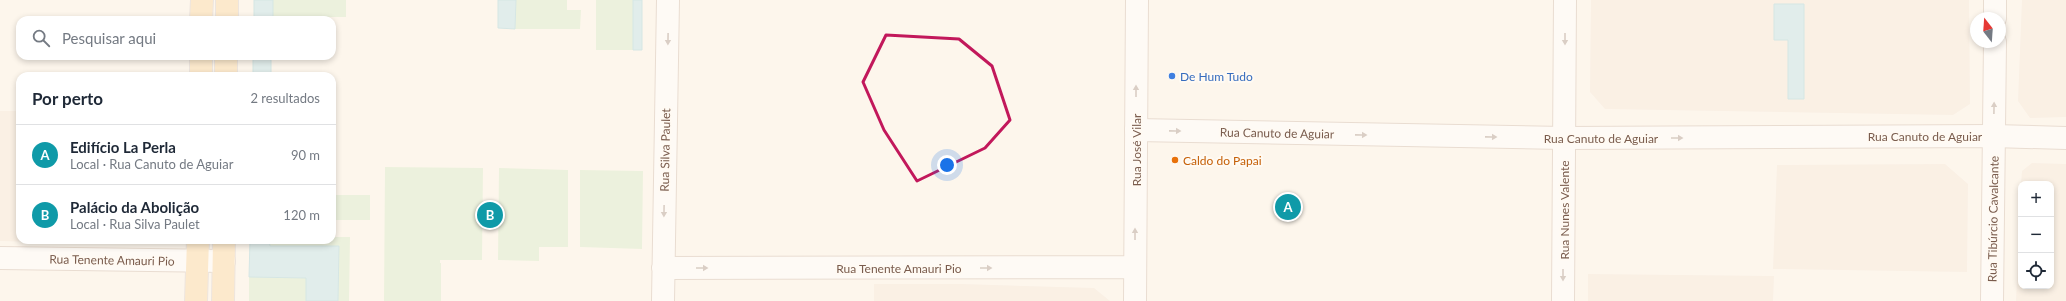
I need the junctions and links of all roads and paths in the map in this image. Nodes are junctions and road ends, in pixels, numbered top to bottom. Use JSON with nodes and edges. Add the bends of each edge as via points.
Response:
{"nodes":[{"id":1,"x":202,"y":0,"type":"edge"},
{"id":2,"x":227,"y":0,"type":"edge"},
{"id":3,"x":668,"y":0,"type":"edge"},
{"id":4,"x":1137,"y":0,"type":"edge"},
{"id":5,"x":1565,"y":0,"type":"edge"},
{"id":6,"x":1995,"y":0,"type":"edge"},
{"id":7,"x":1995,"y":12,"type":"edge"},
{"id":8,"x":202,"y":16,"type":"edge"},
{"id":9,"x":227,"y":16,"type":"edge"},
{"id":10,"x":1995,"y":48,"type":"edge"},
{"id":11,"x":201,"y":60,"type":"edge"},
{"id":12,"x":226,"y":60,"type":"edge"},
{"id":13,"x":200,"y":72,"type":"edge"},
{"id":14,"x":226,"y":72,"type":"edge"},
{"id":15,"x":1136,"y":130,"type":"junction"},
{"id":16,"x":1994,"y":136,"type":"junction"},
{"id":17,"x":1564,"y":138,"type":"junction"},
{"id":18,"x":2066,"y":138,"type":"edge"},
{"id":19,"x":198,"y":250,"type":"edge"},
{"id":20,"x":224,"y":250,"type":"edge"},
{"id":21,"x":0,"y":258,"type":"edge"},
{"id":22,"x":663,"y":268,"type":"junction"},
{"id":23,"x":1135,"y":268,"type":"junction"},
{"id":24,"x":196,"y":301,"type":"edge"},
{"id":25,"x":223,"y":301,"type":"edge"},
{"id":26,"x":663,"y":301,"type":"edge"},
{"id":27,"x":1135,"y":301,"type":"edge"},
{"id":28,"x":1563,"y":301,"type":"edge"},
{"id":29,"x":1992,"y":301,"type":"edge"}],
"edges":[{"from":1,"to":8,"type":"main road"},
{"from":2,"to":9,"type":"main road"},
{"from":3,"to":22,"type":"street","name":"Rua Silva Paulet","one_way":true},
{"from":15,"to":4,"type":"street","name":"Rua José Vilar","one_way":true},
{"from":5,"to":17,"type":"street","name":"Rua Nunes Valente","one_way":true},
{"from":6,"to":7,"type":"street"},
{"from":16,"to":10,"type":"street","name":"Rua Tibúrcio Cavalcante","one_way":true},
{"from":11,"to":13,"type":"main road"},
{"from":12,"to":14,"type":"main road"},
{"from":15,"to":17,"type":"street","name":"Rua Canuto de Aguiar","one_way":true},
{"from":23,"to":15,"type":"street","name":"Rua José Vilar","one_way":true},
{"from":17,"to":16,"type":"street","name":"Rua Canuto de Aguiar","one_way":true},
{"from":16,"to":18,"type":"street","name":"Rua Canuto de Aguiar"},
{"from":16,"to":29,"type":"street","name":"Rua Tibúrcio Cavalcante"},
{"from":17,"to":28,"type":"street","name":"Rua Nunes Valente","one_way":true},
{"from":19,"to":20,"type":"street","name":"Rua Tenente Amauri Pio"},
{"from":19,"to":21,"type":"street","name":"Rua Tenente Amauri Pio"},
{"from":19,"to":24,"type":"main road"},
{"from":20,"to":25,"type":"main road"},
{"from":22,"to":23,"type":"street","name":"Rua Tenente Amauri Pio","one_way":true},
{"from":22,"to":26,"type":"street","name":"Rua Silva Paulet"},
{"from":23,"to":27,"type":"street","name":"Rua José Vilar"}]}
